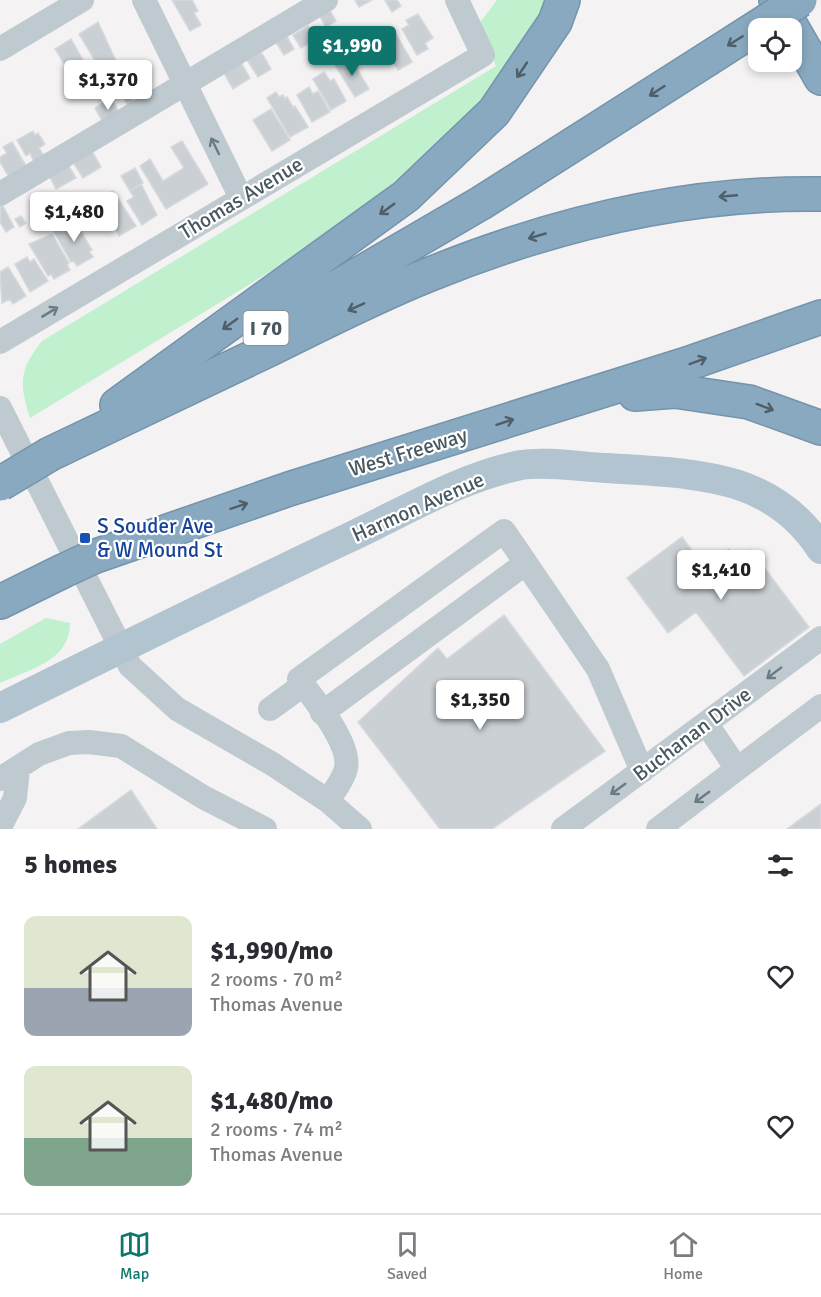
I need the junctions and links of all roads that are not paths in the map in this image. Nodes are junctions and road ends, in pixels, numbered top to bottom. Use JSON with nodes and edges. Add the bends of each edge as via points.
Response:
{"nodes":[{"id":1,"x":82,"y":0,"type":"edge"},
{"id":2,"x":144,"y":0,"type":"edge"},
{"id":3,"x":326,"y":0,"type":"edge"},
{"id":4,"x":457,"y":0,"type":"edge"},
{"id":5,"x":563,"y":0,"type":"edge"},
{"id":6,"x":776,"y":0,"type":"edge"},
{"id":7,"x":800,"y":0,"type":"edge"},
{"id":8,"x":0,"y":49,"type":"edge"},
{"id":9,"x":821,"y":78,"type":"edge"},
{"id":10,"x":185,"y":84,"type":"junction"},
{"id":11,"x":0,"y":194,"type":"edge"},
{"id":12,"x":821,"y":194,"type":"edge"},
{"id":13,"x":241,"y":198,"type":"junction"},
{"id":14,"x":821,"y":317,"type":"edge"},
{"id":15,"x":0,"y":342,"type":"edge"},
{"id":16,"x":582,"y":398,"type":"junction"},
{"id":17,"x":0,"y":408,"type":"edge"},
{"id":18,"x":821,"y":428,"type":"edge"},
{"id":19,"x":50,"y":454,"type":"junction"},
{"id":20,"x":0,"y":484,"type":"edge"},
{"id":21,"x":821,"y":549,"type":"edge"},
{"id":22,"x":526,"y":563,"type":"junction"},
{"id":23,"x":0,"y":602,"type":"edge"},
{"id":24,"x":821,"y":638,"type":"edge"},
{"id":25,"x":120,"y":648,"type":"junction"},
{"id":26,"x":303,"y":686,"type":"junction"},
{"id":27,"x":821,"y":706,"type":"edge"},
{"id":28,"x":0,"y":708,"type":"edge"},
{"id":29,"x":270,"y":709,"type":"dead end"},
{"id":30,"x":322,"y":713,"type":"junction"},
{"id":31,"x":706,"y":723,"type":"junction"},
{"id":32,"x":737,"y":769,"type":"junction"},
{"id":33,"x":642,"y":771,"type":"junction"},
{"id":34,"x":9,"y":774,"type":"edge"},
{"id":35,"x":328,"y":801,"type":"junction"},
{"id":36,"x":0,"y":827,"type":"edge"},
{"id":37,"x":265,"y":829,"type":"edge"},
{"id":38,"x":360,"y":829,"type":"edge"},
{"id":39,"x":563,"y":829,"type":"edge"},
{"id":40,"x":658,"y":829,"type":"edge"}],
"edges":[{"from":1,"to":8,"type":"street"},
{"from":2,"to":10,"type":"street"},
{"from":3,"to":10,"type":"street"},
{"from":4,"to":13,"type":"street","name":"Thomas Avenue","via":[[483,55]]},
{"from":5,"to":19,"type":"highway","one_way":true,"via":[[555,22],[494,112],[406,196]]},
{"from":6,"to":9,"type":"highway"},
{"from":7,"to":19,"type":"highway","number":"I 70","one_way":true,"bridge":true,"via":[[481,203]]},
{"from":10,"to":11,"type":"street"},
{"from":13,"to":10,"type":"street","one_way":true},
{"from":12,"to":19,"type":"highway","one_way":true,"via":[[726,196],[666,205],[522,241],[428,274],[332,317]]},
{"from":15,"to":13,"type":"street","name":"Thomas Avenue","one_way":true},
{"from":16,"to":14,"type":"highway","name":"West Freeway","one_way":true},
{"from":16,"to":18,"type":"highway","one_way":true,"via":[[675,391],[749,402]]},
{"from":23,"to":16,"type":"highway","name":"West Freeway","one_way":true,"bridge":true,"via":[[93,558],[289,489]]},
{"from":17,"to":25,"type":"street"},
{"from":19,"to":20,"type":"highway","number":"I 70","bridge":true},
{"from":21,"to":25,"type":"main road","name":"Harmon Avenue","via":[[802,522],[781,506],[754,490],[723,479],[523,465],[467,482]]},
{"from":22,"to":26,"type":"street","via":[[504,531],[299,680]]},
{"from":22,"to":30,"type":"street"},
{"from":22,"to":33,"type":"street","via":[[598,669]]},
{"from":24,"to":31,"type":"street","name":"Buchanan Drive","one_way":true},
{"from":25,"to":28,"type":"main road","name":"Harmon Avenue"},
{"from":25,"to":35,"type":"street","via":[[130,666],[177,709]]},
{"from":26,"to":29,"type":"street"},
{"from":26,"to":30,"type":"street"},
{"from":27,"to":32,"type":"street"},
{"from":30,"to":35,"type":"street","via":[[347,755],[346,770]]},
{"from":31,"to":32,"type":"street"},
{"from":31,"to":33,"type":"street","name":"Buchanan Drive"},
{"from":32,"to":40,"type":"street","one_way":true},
{"from":33,"to":39,"type":"street","name":"Buchanan Drive","one_way":true},
{"from":34,"to":36,"type":"street","via":[[15,798]]},
{"from":34,"to":37,"type":"street","via":[[39,754],[69,743],[121,746],[203,797]]},
{"from":35,"to":38,"type":"street"}]}
